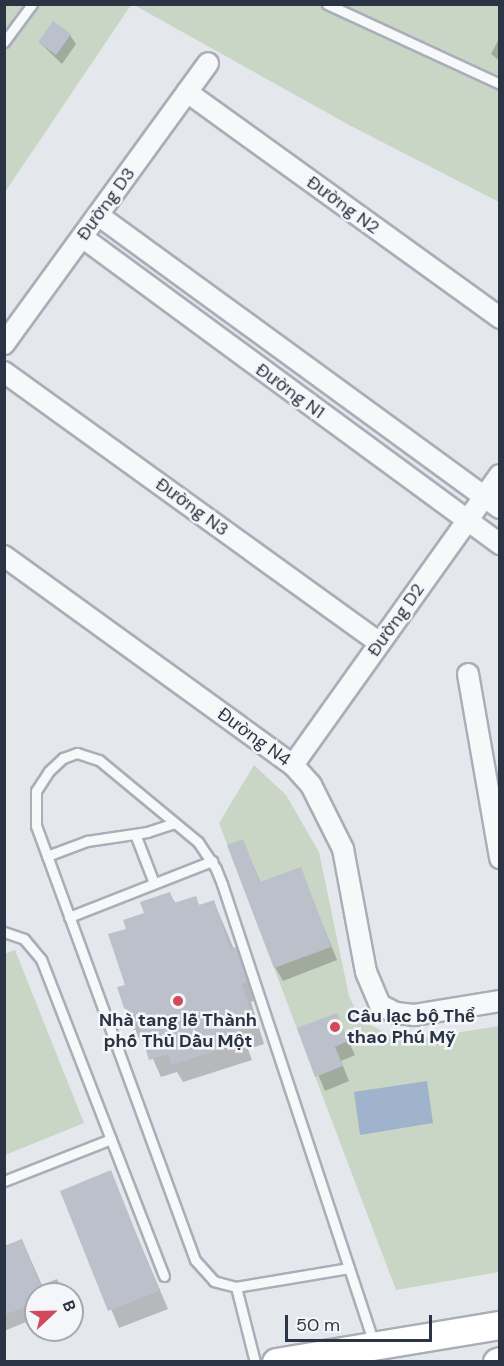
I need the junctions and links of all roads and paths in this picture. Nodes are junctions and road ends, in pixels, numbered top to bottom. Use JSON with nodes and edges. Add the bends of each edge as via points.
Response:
{"nodes":[{"id":1,"x":32,"y":4,"type":"edge"},
{"id":2,"x":327,"y":4,"type":"edge"},
{"id":3,"x":4,"y":42,"type":"edge"},
{"id":4,"x":208,"y":63,"type":"dead end"},
{"id":5,"x":500,"y":84,"type":"edge"},
{"id":6,"x":187,"y":92,"type":"junction"},
{"id":7,"x":98,"y":215,"type":"junction"},
{"id":8,"x":82,"y":237,"type":"junction"},
{"id":9,"x":500,"y":318,"type":"edge"},
{"id":10,"x":4,"y":344,"type":"edge"},
{"id":11,"x":4,"y":372,"type":"edge"},
{"id":12,"x":500,"y":475,"type":"edge"},
{"id":13,"x":492,"y":502,"type":"edge"},
{"id":14,"x":467,"y":520,"type":"junction"},
{"id":15,"x":500,"y":544,"type":"edge"},
{"id":16,"x":4,"y":556,"type":"edge"},
{"id":17,"x":380,"y":643,"type":"junction"},
{"id":18,"x":468,"y":674,"type":"dead end"},
{"id":19,"x":293,"y":765,"type":"junction"},
{"id":20,"x":175,"y":823,"type":"junction"},
{"id":21,"x":135,"y":834,"type":"junction"},
{"id":22,"x":47,"y":856,"type":"junction"},
{"id":23,"x":500,"y":858,"type":"edge"},
{"id":24,"x":212,"y":861,"type":"junction"},
{"id":25,"x":154,"y":884,"type":"junction"},
{"id":26,"x":69,"y":917,"type":"junction"},
{"id":27,"x":4,"y":932,"type":"edge"},
{"id":28,"x":500,"y":1001,"type":"edge"},
{"id":29,"x":111,"y":1139,"type":"junction"},
{"id":30,"x":4,"y":1181,"type":"edge"},
{"id":31,"x":349,"y":1268,"type":"junction"},
{"id":32,"x":164,"y":1276,"type":"dead end"},
{"id":33,"x":236,"y":1287,"type":"junction"},
{"id":34,"x":500,"y":1324,"type":"edge"},
{"id":35,"x":374,"y":1345,"type":"junction"},
{"id":36,"x":255,"y":1362,"type":"edge"},
{"id":37,"x":276,"y":1362,"type":"edge"}],
"edges":[{"from":1,"to":3,"type":"lane"},
{"from":2,"to":5,"type":"lane"},
{"from":4,"to":6,"type":"street","name":"Đường D3"},
{"from":6,"to":7,"type":"street","name":"Đường D3"},
{"from":6,"to":9,"type":"street","name":"Đường N2"},
{"from":7,"to":8,"type":"street","name":"Đường D3"},
{"from":7,"to":13,"type":"street","name":"Đường N1"},
{"from":8,"to":10,"type":"street","name":"Đường D3"},
{"from":8,"to":14,"type":"street","name":"Đường N1"},
{"from":11,"to":17,"type":"street","name":"Đường N3"},
{"from":12,"to":13,"type":"street","name":"Đường D2"},
{"from":13,"to":14,"type":"street","name":"Đường D2"},
{"from":14,"to":15,"type":"street","name":"Đường N1"},
{"from":14,"to":17,"type":"street","name":"Đường D2"},
{"from":16,"to":19,"type":"street","name":"Đường N4"},
{"from":17,"to":19,"type":"street","name":"Đường D2"},
{"from":18,"to":23,"type":"street"},
{"from":19,"to":28,"type":"street","name":"Đường N4","via":[[324,805],[343,849],[366,972],[380,1005],[396,1013],[414,1015]]},
{"from":20,"to":21,"type":"lane"},
{"from":20,"to":22,"type":"lane","via":[[93,756],[70,755],[49,771],[36,791],[34,814]]},
{"from":20,"to":24,"type":"lane"},
{"from":21,"to":22,"type":"lane","via":[[96,839]]},
{"from":21,"to":25,"type":"lane"},
{"from":22,"to":26,"type":"lane"},
{"from":24,"to":25,"type":"lane"},
{"from":24,"to":31,"type":"lane"},
{"from":25,"to":26,"type":"lane"},
{"from":26,"to":33,"type":"lane","via":[[195,1260],[214,1281]]},
{"from":27,"to":29,"type":"lane","via":[[24,939],[41,958]]},
{"from":29,"to":30,"type":"lane"},
{"from":29,"to":32,"type":"lane"},
{"from":31,"to":33,"type":"lane"},
{"from":31,"to":35,"type":"lane"},
{"from":33,"to":36,"type":"lane"},
{"from":34,"to":35,"type":"main road"},
{"from":35,"to":37,"type":"main road"}]}
